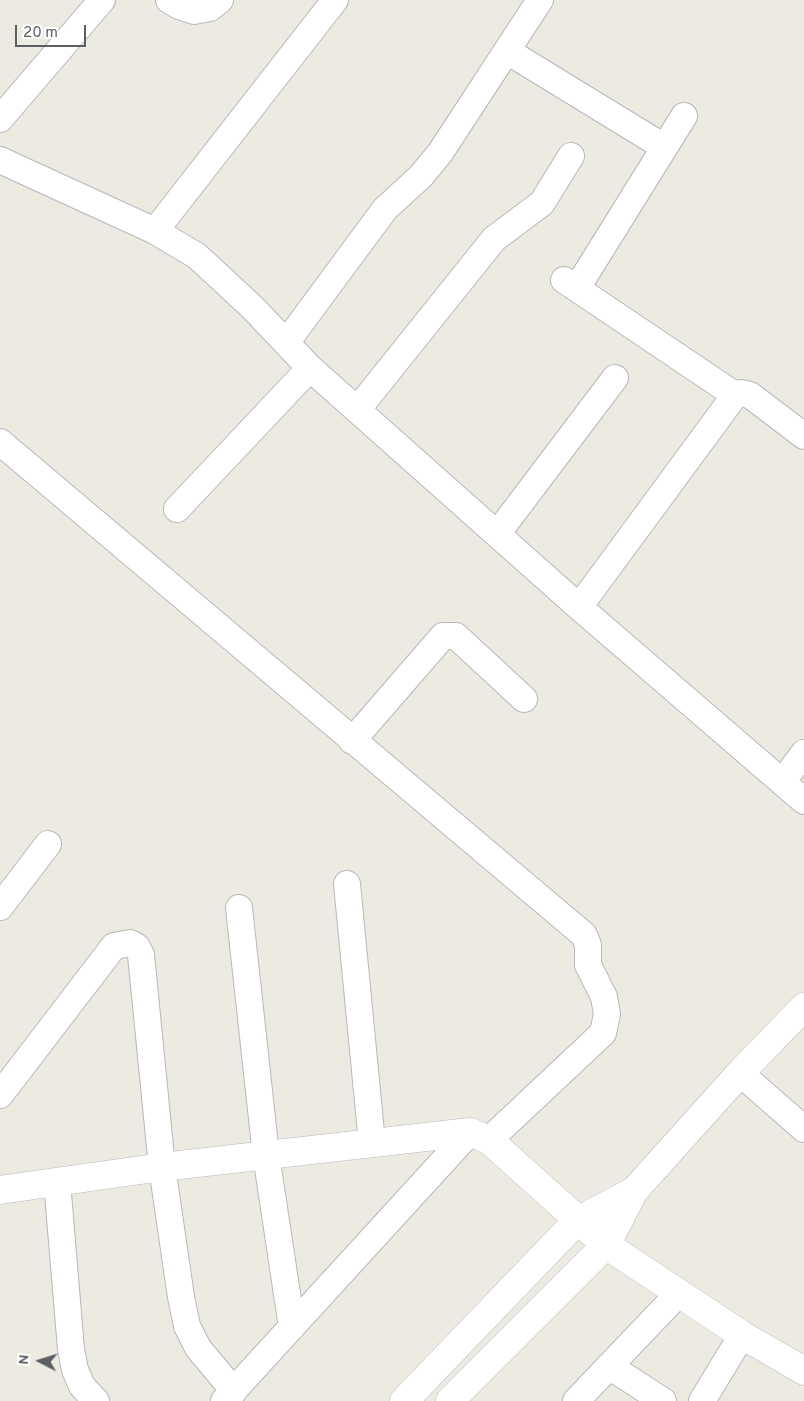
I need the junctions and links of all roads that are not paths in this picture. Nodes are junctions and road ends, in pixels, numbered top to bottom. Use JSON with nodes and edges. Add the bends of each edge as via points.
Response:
{"nodes":[{"id":1,"x":102,"y":0,"type":"edge"},
{"id":2,"x":169,"y":0,"type":"edge"},
{"id":3,"x":220,"y":0,"type":"edge"},
{"id":4,"x":335,"y":0,"type":"edge"},
{"id":5,"x":540,"y":0,"type":"edge"},
{"id":6,"x":507,"y":51,"type":"junction"},
{"id":7,"x":684,"y":116,"type":"dead end"},
{"id":8,"x":0,"y":118,"type":"edge"},
{"id":9,"x":664,"y":148,"type":"junction"},
{"id":10,"x":571,"y":156,"type":"dead end"},
{"id":11,"x":0,"y":160,"type":"edge"},
{"id":12,"x":155,"y":231,"type":"junction"},
{"id":13,"x":286,"y":343,"type":"junction"},
{"id":14,"x":310,"y":368,"type":"junction"},
{"id":15,"x":615,"y":378,"type":"dead end"},
{"id":16,"x":734,"y":395,"type":"junction"},
{"id":17,"x":357,"y":410,"type":"junction"},
{"id":18,"x":803,"y":433,"type":"edge"},
{"id":19,"x":0,"y":442,"type":"edge"},
{"id":20,"x":176,"y":509,"type":"dead end"},
{"id":21,"x":497,"y":534,"type":"junction"},
{"id":22,"x":579,"y":607,"type":"junction"},
{"id":23,"x":524,"y":699,"type":"dead end"},
{"id":24,"x":352,"y":741,"type":"junction"},
{"id":25,"x":804,"y":753,"type":"edge"},
{"id":26,"x":782,"y":782,"type":"junction"},
{"id":27,"x":804,"y":801,"type":"edge"},
{"id":28,"x":48,"y":844,"type":"dead end"},
{"id":29,"x":347,"y":884,"type":"dead end"},
{"id":30,"x":0,"y":906,"type":"edge"},
{"id":31,"x":239,"y":908,"type":"dead end"},
{"id":32,"x":804,"y":1007,"type":"edge"},
{"id":33,"x":740,"y":1072,"type":"junction"},
{"id":34,"x":0,"y":1095,"type":"edge"},
{"id":35,"x":804,"y":1129,"type":"edge"},
{"id":36,"x":480,"y":1136,"type":"junction"},
{"id":37,"x":372,"y":1143,"type":"junction"},
{"id":38,"x":266,"y":1155,"type":"junction"},
{"id":39,"x":162,"y":1167,"type":"junction"},
{"id":40,"x":56,"y":1182,"type":"junction"},
{"id":41,"x":0,"y":1190,"type":"edge"},
{"id":42,"x":634,"y":1191,"type":"junction"},
{"id":43,"x":577,"y":1221,"type":"junction"},
{"id":44,"x":606,"y":1244,"type":"junction"},
{"id":45,"x":679,"y":1293,"type":"junction"},
{"id":46,"x":292,"y":1327,"type":"junction"},
{"id":47,"x":742,"y":1335,"type":"junction"},
{"id":48,"x":609,"y":1366,"type":"junction"},
{"id":49,"x":804,"y":1371,"type":"edge"},
{"id":50,"x":229,"y":1396,"type":"edge"},
{"id":51,"x":96,"y":1401,"type":"edge"},
{"id":52,"x":404,"y":1401,"type":"edge"},
{"id":53,"x":450,"y":1401,"type":"edge"},
{"id":54,"x":576,"y":1401,"type":"edge"},
{"id":55,"x":663,"y":1401,"type":"edge"},
{"id":56,"x":702,"y":1401,"type":"edge"}],
"edges":[{"from":1,"to":8,"type":"street"},
{"from":2,"to":3,"type":"street","via":[[194,11],[210,8]]},
{"from":4,"to":12,"type":"street"},
{"from":5,"to":6,"type":"street"},
{"from":6,"to":9,"type":"street"},
{"from":6,"to":13,"type":"street","via":[[440,153],[421,176],[385,209]]},
{"from":7,"to":9,"type":"street"},
{"from":9,"to":16,"type":"street","via":[[570,284]]},
{"from":10,"to":17,"type":"street","via":[[542,203],[494,240]]},
{"from":11,"to":12,"type":"street"},
{"from":12,"to":13,"type":"street","via":[[197,256]]},
{"from":13,"to":14,"type":"street"},
{"from":14,"to":17,"type":"street"},
{"from":14,"to":20,"type":"street"},
{"from":15,"to":21,"type":"street"},
{"from":16,"to":18,"type":"street","via":[[750,395]]},
{"from":16,"to":22,"type":"street"},
{"from":17,"to":21,"type":"street"},
{"from":19,"to":24,"type":"street"},
{"from":21,"to":22,"type":"street"},
{"from":22,"to":26,"type":"street"},
{"from":23,"to":24,"type":"street","via":[[456,636],[443,636]]},
{"from":24,"to":36,"type":"street","via":[[578,927],[588,945],[588,964],[606,1006],[603,1033]]},
{"from":25,"to":26,"type":"street"},
{"from":26,"to":27,"type":"street"},
{"from":28,"to":30,"type":"street"},
{"from":29,"to":37,"type":"street"},
{"from":31,"to":38,"type":"street"},
{"from":32,"to":33,"type":"street"},
{"from":33,"to":35,"type":"street"},
{"from":33,"to":42,"type":"street"},
{"from":34,"to":39,"type":"street","via":[[114,946],[130,943],[137,947],[141,956]]},
{"from":36,"to":37,"type":"street"},
{"from":36,"to":43,"type":"street"},
{"from":36,"to":46,"type":"street"},
{"from":37,"to":38,"type":"street"},
{"from":38,"to":39,"type":"street"},
{"from":38,"to":46,"type":"street"},
{"from":39,"to":40,"type":"street"},
{"from":39,"to":50,"type":"street","via":[[187,1326]]},
{"from":40,"to":41,"type":"street"},
{"from":40,"to":51,"type":"street","via":[[75,1370],[82,1386]]},
{"from":42,"to":43,"type":"street"},
{"from":42,"to":44,"type":"street"},
{"from":43,"to":44,"type":"street"},
{"from":43,"to":52,"type":"street"},
{"from":44,"to":45,"type":"street"},
{"from":44,"to":53,"type":"street"},
{"from":45,"to":47,"type":"street"},
{"from":45,"to":48,"type":"street"},
{"from":46,"to":50,"type":"street"},
{"from":47,"to":49,"type":"street"},
{"from":47,"to":56,"type":"street"},
{"from":48,"to":54,"type":"street"},
{"from":48,"to":55,"type":"street"}]}
